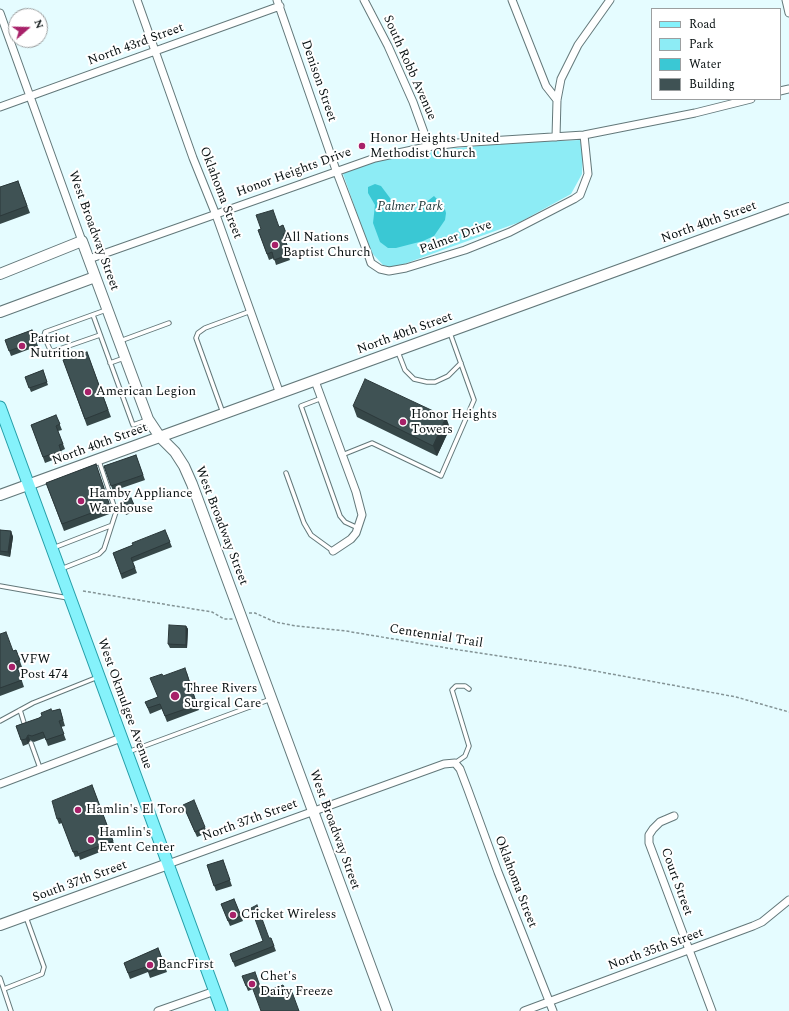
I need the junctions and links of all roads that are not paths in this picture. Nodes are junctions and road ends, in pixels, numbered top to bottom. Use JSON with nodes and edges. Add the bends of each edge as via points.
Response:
{"nodes":[{"id":1,"x":137,"y":0,"type":"edge"},
{"id":2,"x":364,"y":0,"type":"edge"},
{"id":3,"x":512,"y":0,"type":"edge"},
{"id":4,"x":610,"y":0,"type":"edge"},
{"id":5,"x":786,"y":0,"type":"edge"},
{"id":6,"x":278,"y":3,"type":"edge"},
{"id":7,"x":789,"y":13,"type":"edge"},
{"id":8,"x":0,"y":14,"type":"edge"},
{"id":9,"x":156,"y":50,"type":"junction"},
{"id":10,"x":31,"y":96,"type":"junction"},
{"id":11,"x":557,"y":100,"type":"junction"},
{"id":12,"x":747,"y":100,"type":"edge"},
{"id":13,"x":0,"y":107,"type":"edge"},
{"id":14,"x":584,"y":136,"type":"junction"},
{"id":15,"x":556,"y":137,"type":"junction"},
{"id":16,"x":426,"y":147,"type":"junction"},
{"id":17,"x":336,"y":170,"type":"junction"},
{"id":18,"x":789,"y":208,"type":"edge"},
{"id":19,"x":216,"y":216,"type":"junction"},
{"id":20,"x":82,"y":241,"type":"junction"},
{"id":21,"x":89,"y":260,"type":"junction"},
{"id":22,"x":0,"y":274,"type":"edge"},
{"id":23,"x":95,"y":277,"type":"junction"},
{"id":24,"x":107,"y":310,"type":"junction"},
{"id":25,"x":250,"y":311,"type":"junction"},
{"id":26,"x":0,"y":312,"type":"edge"},
{"id":27,"x":93,"y":315,"type":"junction"},
{"id":28,"x":169,"y":323,"type":"dead end"},
{"id":29,"x":449,"y":331,"type":"junction"},
{"id":30,"x":100,"y":335,"type":"junction"},
{"id":31,"x":119,"y":341,"type":"junction"},
{"id":32,"x":397,"y":350,"type":"junction"},
{"id":33,"x":125,"y":357,"type":"junction"},
{"id":34,"x":110,"y":363,"type":"junction"},
{"id":35,"x":461,"y":363,"type":"junction"},
{"id":36,"x":315,"y":381,"type":"junction"},
{"id":37,"x":280,"y":394,"type":"junction"},
{"id":38,"x":322,"y":398,"type":"junction"},
{"id":39,"x":0,"y":407,"type":"edge"},
{"id":40,"x":224,"y":415,"type":"junction"},
{"id":41,"x":148,"y":420,"type":"junction"},
{"id":42,"x":160,"y":437,"type":"junction"},
{"id":43,"x":342,"y":455,"type":"junction"},
{"id":44,"x":98,"y":460,"type":"junction"},
{"id":45,"x":286,"y":472,"type":"dead end"},
{"id":46,"x":29,"y":485,"type":"junction"},
{"id":47,"x":0,"y":495,"type":"edge"},
{"id":48,"x":110,"y":526,"type":"junction"},
{"id":49,"x":358,"y":528,"type":"junction"},
{"id":50,"x":52,"y":548,"type":"junction"},
{"id":51,"x":333,"y":551,"type":"joint"},
{"id":52,"x":60,"y":569,"type":"junction"},
{"id":53,"x":0,"y":586,"type":"edge"},
{"id":54,"x":70,"y":598,"type":"junction"},
{"id":55,"x":99,"y":677,"type":"junction"},
{"id":56,"x":469,"y":689,"type":"dead end"},
{"id":57,"x":272,"y":699,"type":"junction"},
{"id":58,"x":20,"y":710,"type":"junction"},
{"id":59,"x":0,"y":721,"type":"edge"},
{"id":60,"x":25,"y":727,"type":"edge"},
{"id":61,"x":121,"y":738,"type":"junction"},
{"id":62,"x":31,"y":743,"type":"edge"},
{"id":63,"x":127,"y":753,"type":"junction"},
{"id":64,"x":454,"y":763,"type":"junction"},
{"id":65,"x":40,"y":768,"type":"junction"},
{"id":66,"x":0,"y":784,"type":"edge"},
{"id":67,"x":313,"y":810,"type":"junction"},
{"id":68,"x":674,"y":816,"type":"dead end"},
{"id":69,"x":168,"y":864,"type":"junction"},
{"id":70,"x":789,"y":900,"type":"edge"},
{"id":71,"x":26,"y":916,"type":"junction"},
{"id":72,"x":0,"y":925,"type":"edge"},
{"id":73,"x":688,"y":951,"type":"junction"},
{"id":74,"x":0,"y":978,"type":"edge"},
{"id":75,"x":4,"y":989,"type":"junction"},
{"id":76,"x":215,"y":991,"type":"junction"},
{"id":77,"x":549,"y":1002,"type":"junction"},
{"id":78,"x":11,"y":1011,"type":"edge"},
{"id":79,"x":158,"y":1011,"type":"edge"},
{"id":80,"x":222,"y":1011,"type":"edge"},
{"id":81,"x":387,"y":1011,"type":"edge"},
{"id":82,"x":524,"y":1011,"type":"edge"},
{"id":83,"x":553,"y":1011,"type":"edge"},
{"id":84,"x":712,"y":1011,"type":"edge"}],
"edges":[{"from":1,"to":9,"type":"street","name":"Oklahoma Street"},
{"from":2,"to":16,"type":"street","name":"South Robb Avenue","via":[[413,102],[426,138]]},
{"from":3,"to":11,"type":"street","via":[[546,86]]},
{"from":4,"to":11,"type":"street","via":[[578,45],[561,79]]},
{"from":5,"to":7,"type":"street"},
{"from":6,"to":9,"type":"street","name":"North 43rd Street"},
{"from":6,"to":17,"type":"street","name":"Denison Street"},
{"from":8,"to":10,"type":"street","name":"West Broadway Street"},
{"from":9,"to":10,"type":"street","name":"North 43rd Street"},
{"from":9,"to":19,"type":"street","name":"Oklahoma Street"},
{"from":10,"to":13,"type":"street","name":"North 43rd Street"},
{"from":10,"to":20,"type":"street","name":"West Broadway Street"},
{"from":11,"to":15,"type":"street"},
{"from":12,"to":14,"type":"street","name":"Honor Heights Drive","via":[[695,114]]},
{"from":14,"to":15,"type":"street","name":"Honor Heights Drive"},
{"from":14,"to":17,"type":"street","name":"Palmer Drive","via":[[588,174],[580,195],[510,232],[406,268],[380,269],[371,263]]},
{"from":15,"to":16,"type":"street","name":"Honor Heights Drive"},
{"from":16,"to":17,"type":"street","name":"Honor Heights Drive"},
{"from":17,"to":19,"type":"street","name":"Honor Heights Drive"},
{"from":18,"to":29,"type":"street","name":"North 40th Street"},
{"from":19,"to":21,"type":"street","name":"Honor Heights Drive"},
{"from":19,"to":25,"type":"street","name":"Oklahoma Street"},
{"from":20,"to":21,"type":"street","name":"West Broadway Street"},
{"from":20,"to":22,"type":"street"},
{"from":21,"to":23,"type":"street","name":"West Broadway Street"},
{"from":23,"to":24,"type":"street","name":"West Broadway Street"},
{"from":23,"to":26,"type":"street"},
{"from":24,"to":27,"type":"lane"},
{"from":24,"to":31,"type":"street","name":"West Broadway Street"},
{"from":25,"to":37,"type":"street","name":"Oklahoma Street"},
{"from":25,"to":40,"type":"lane","via":[[205,328],[196,338]]},
{"from":27,"to":30,"type":"lane"},
{"from":27,"to":30,"type":"lane","via":[[45,332],[44,336],[49,350],[53,352]]},
{"from":28,"to":31,"type":"lane"},
{"from":29,"to":32,"type":"street","name":"North 40th Street"},
{"from":29,"to":35,"type":"lane"},
{"from":30,"to":34,"type":"lane"},
{"from":31,"to":33,"type":"street","name":"West Broadway Street"},
{"from":32,"to":35,"type":"lane","via":[[405,370],[414,379],[427,382],[435,382],[448,376]]},
{"from":32,"to":36,"type":"street","name":"North 40th Street"},
{"from":33,"to":34,"type":"lane"},
{"from":33,"to":41,"type":"street","name":"West Broadway Street"},
{"from":34,"to":41,"type":"lane","via":[[133,425]]},
{"from":35,"to":43,"type":"lane","via":[[474,400],[441,476],[372,443]]},
{"from":36,"to":37,"type":"street","name":"North 40th Street"},
{"from":36,"to":38,"type":"street"},
{"from":37,"to":40,"type":"street","name":"North 40th Street"},
{"from":38,"to":43,"type":"street"},
{"from":38,"to":49,"type":"lane","via":[[301,406],[340,516],[345,522]]},
{"from":39,"to":46,"type":"main road","name":"West Okmulgee Avenue"},
{"from":40,"to":42,"type":"street","name":"North 40th Street"},
{"from":41,"to":42,"type":"street","name":"West Broadway Street"},
{"from":42,"to":44,"type":"street","name":"North 40th Street"},
{"from":42,"to":57,"type":"street","name":"West Broadway Street","via":[[184,466]]},
{"from":43,"to":49,"type":"street","via":[[362,512]]},
{"from":44,"to":46,"type":"street","name":"North 40th Street"},
{"from":44,"to":48,"type":"lane","via":[[116,512]]},
{"from":45,"to":51,"type":"lane","via":[[311,535]]},
{"from":46,"to":47,"type":"street","name":"North 40th Street"},
{"from":46,"to":50,"type":"main road","name":"West Okmulgee Avenue"},
{"from":48,"to":50,"type":"lane"},
{"from":48,"to":52,"type":"lane","via":[[104,549],[99,554]]},
{"from":49,"to":51,"type":"street","via":[[351,539]]},
{"from":50,"to":52,"type":"main road","name":"West Okmulgee Avenue"},
{"from":52,"to":54,"type":"main road","name":"West Okmulgee Avenue"},
{"from":53,"to":54,"type":"lane"},
{"from":54,"to":55,"type":"main road","name":"West Okmulgee Avenue"},
{"from":55,"to":58,"type":"lane"},
{"from":55,"to":61,"type":"main road","name":"West Okmulgee Avenue"},
{"from":56,"to":64,"type":"lane","via":[[465,686],[456,686],[452,690],[469,746],[465,756]]},
{"from":57,"to":63,"type":"lane"},
{"from":57,"to":67,"type":"street","name":"West Broadway Street"},
{"from":58,"to":59,"type":"lane"},
{"from":58,"to":60,"type":"lane"},
{"from":61,"to":63,"type":"main road","name":"West Okmulgee Avenue"},
{"from":61,"to":65,"type":"street"},
{"from":62,"to":65,"type":"lane"},
{"from":63,"to":69,"type":"main road","name":"West Okmulgee Avenue"},
{"from":64,"to":67,"type":"street","name":"North 37th Street","via":[[444,764]]},
{"from":64,"to":77,"type":"street","name":"Oklahoma Street","via":[[460,769]]},
{"from":65,"to":66,"type":"street"},
{"from":67,"to":69,"type":"street","name":"North 37th Street"},
{"from":67,"to":81,"type":"street","name":"West Broadway Street"},
{"from":68,"to":73,"type":"street","name":"Court Street","via":[[660,822],[648,835]]},
{"from":69,"to":71,"type":"street","name":"South 37th Street"},
{"from":69,"to":76,"type":"main road","name":"West Okmulgee Avenue"},
{"from":70,"to":73,"type":"street","name":"North 35th Street","via":[[762,922]]},
{"from":71,"to":72,"type":"street","name":"South 37th Street"},
{"from":71,"to":75,"type":"lane","via":[[44,968],[42,974]]},
{"from":73,"to":77,"type":"street","name":"North 35th Street"},
{"from":73,"to":84,"type":"street","name":"Court Street"},
{"from":74,"to":75,"type":"lane"},
{"from":75,"to":78,"type":"lane"},
{"from":76,"to":79,"type":"street"},
{"from":76,"to":80,"type":"main road","name":"West Okmulgee Avenue"},
{"from":77,"to":82,"type":"street","name":"North 35th Street"},
{"from":77,"to":83,"type":"street","name":"Oklahoma Street"}]}
